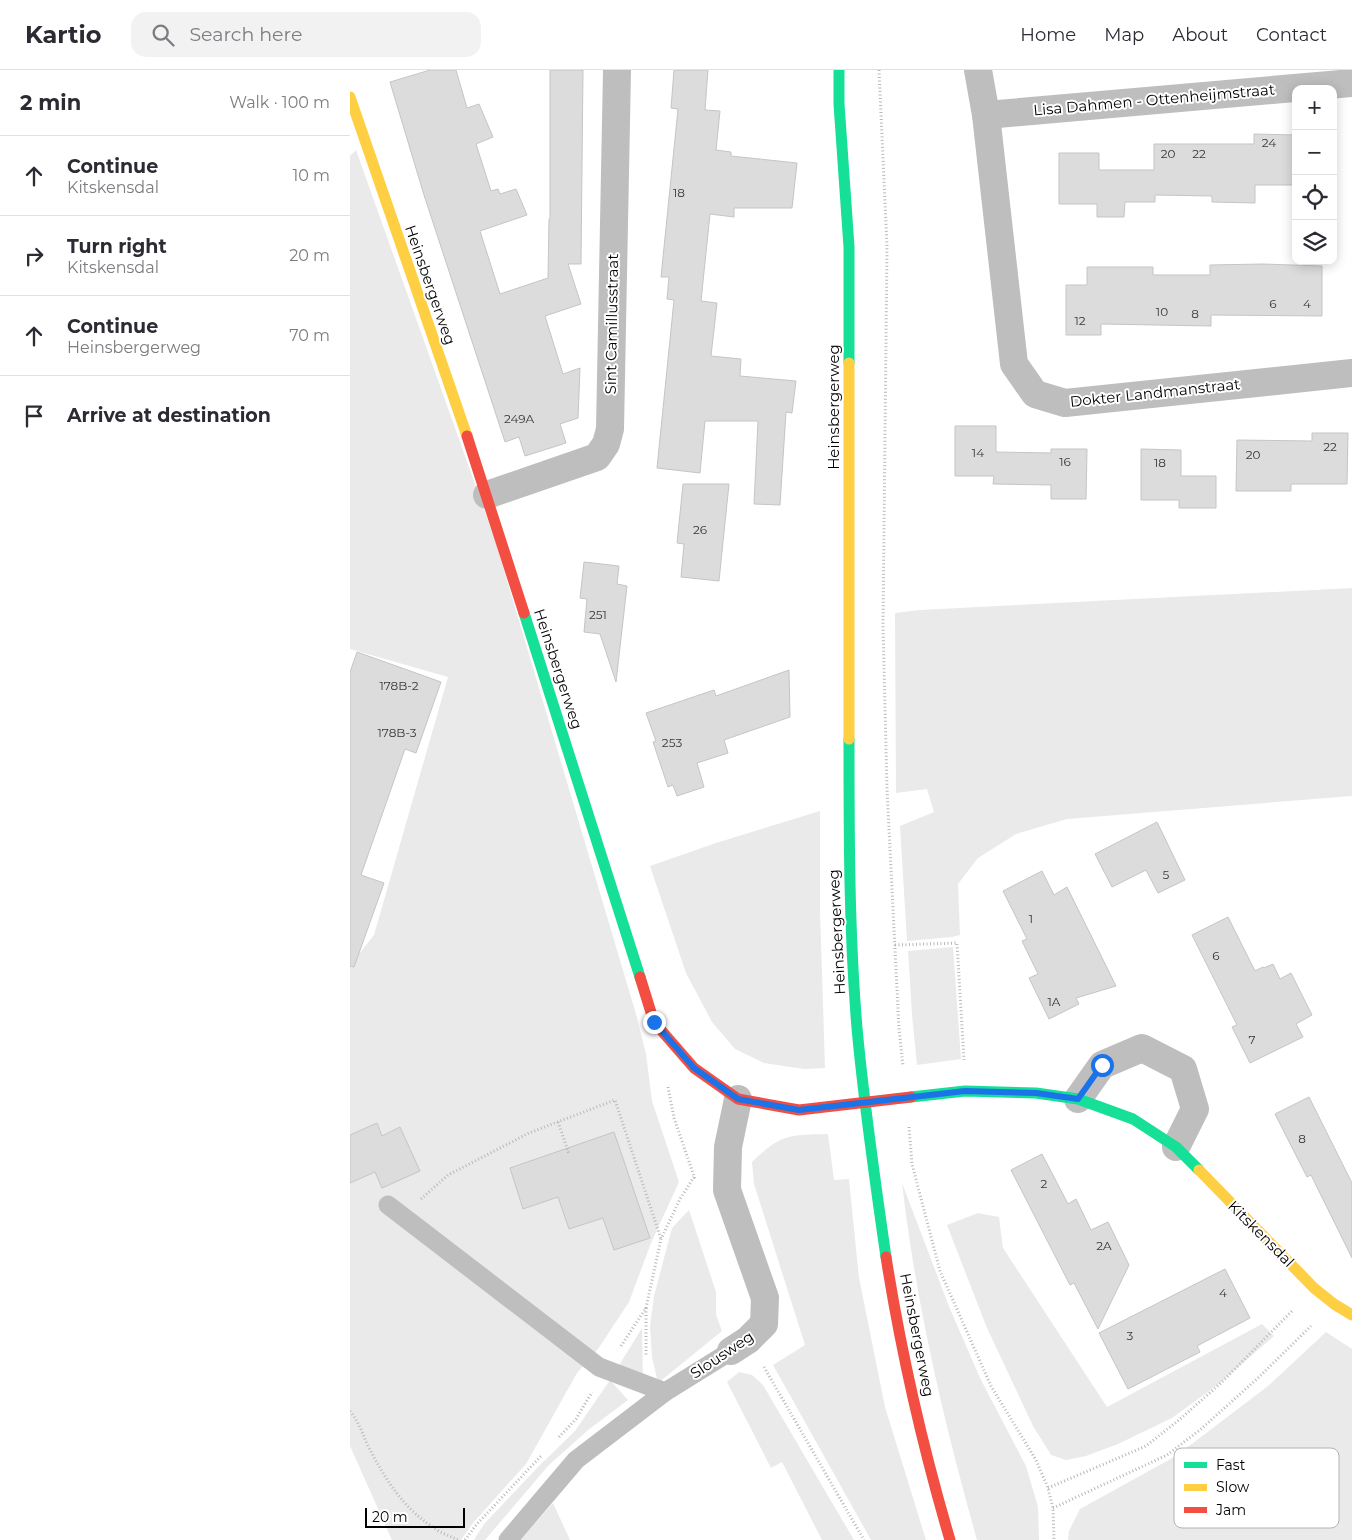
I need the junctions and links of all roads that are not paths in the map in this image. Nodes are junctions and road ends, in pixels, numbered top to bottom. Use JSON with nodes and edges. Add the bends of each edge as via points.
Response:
{"nodes":[{"id":1,"x":617,"y":70,"type":"edge"},
{"id":2,"x":839,"y":70,"type":"edge"},
{"id":3,"x":978,"y":70,"type":"edge"},
{"id":4,"x":1352,"y":83,"type":"edge"},
{"id":5,"x":350,"y":97,"type":"edge"},
{"id":6,"x":986,"y":115,"type":"junction"},
{"id":7,"x":1352,"y":373,"type":"edge"},
{"id":8,"x":487,"y":495,"type":"junction"},
{"id":9,"x":965,"y":1091,"type":"joint"},
{"id":10,"x":738,"y":1099,"type":"junction"},
{"id":11,"x":1078,"y":1099,"type":"junction"},
{"id":12,"x":1176,"y":1147,"type":"junction"},
{"id":13,"x":395,"y":1210,"type":"road end"},
{"id":14,"x":1352,"y":1315,"type":"edge"},
{"id":15,"x":731,"y":1351,"type":"joint"},
{"id":16,"x":665,"y":1392,"type":"junction"},
{"id":17,"x":508,"y":1540,"type":"edge"},
{"id":18,"x":950,"y":1540,"type":"edge"}],
"edges":[{"from":1,"to":8,"type":"street","name":"Sint Camillusstraat","via":[[610,429],[606,444],[597,457]]},
{"from":2,"to":18,"type":"street","name":"Heinsbergerweg","via":[[849,247],[849,868],[857,1028],[872,1164],[893,1299],[932,1479]]},
{"from":3,"to":6,"type":"street","name":"Dokter Landmanstraat"},
{"from":4,"to":6,"type":"street","name":"Lisa Dahmen - Ottenheijmstraat"},
{"from":5,"to":8,"type":"street","name":"Heinsbergerweg"},
{"from":6,"to":7,"type":"street","name":"Dokter Landmanstraat","via":[[1014,364],[1036,394],[1065,403]]},
{"from":8,"to":10,"type":"street","name":"Heinsbergerweg","via":[[654,1022],[694,1068]]},
{"from":9,"to":10,"type":"street","name":"Heinsbergerweg","via":[[799,1110]]},
{"from":9,"to":11,"type":"street","name":"Kitskensdal","via":[[1036,1093]]},
{"from":10,"to":15,"type":"street","name":"Slousweg","via":[[728,1147],[726,1190],[765,1298],[764,1324]]},
{"from":11,"to":12,"type":"street","name":"Kitskensdal","via":[[1133,1119]]},
{"from":11,"to":12,"type":"street","via":[[1102,1065],[1142,1048],[1183,1069],[1195,1109]]},
{"from":12,"to":14,"type":"street","name":"Kitskensdal","via":[[1314,1288]]},
{"from":13,"to":16,"type":"lane","via":[[599,1367]]},
{"from":15,"to":16,"type":"lane","name":"Slousweg"},
{"from":16,"to":17,"type":"lane","name":"Slousweg","via":[[576,1460]]}]}
